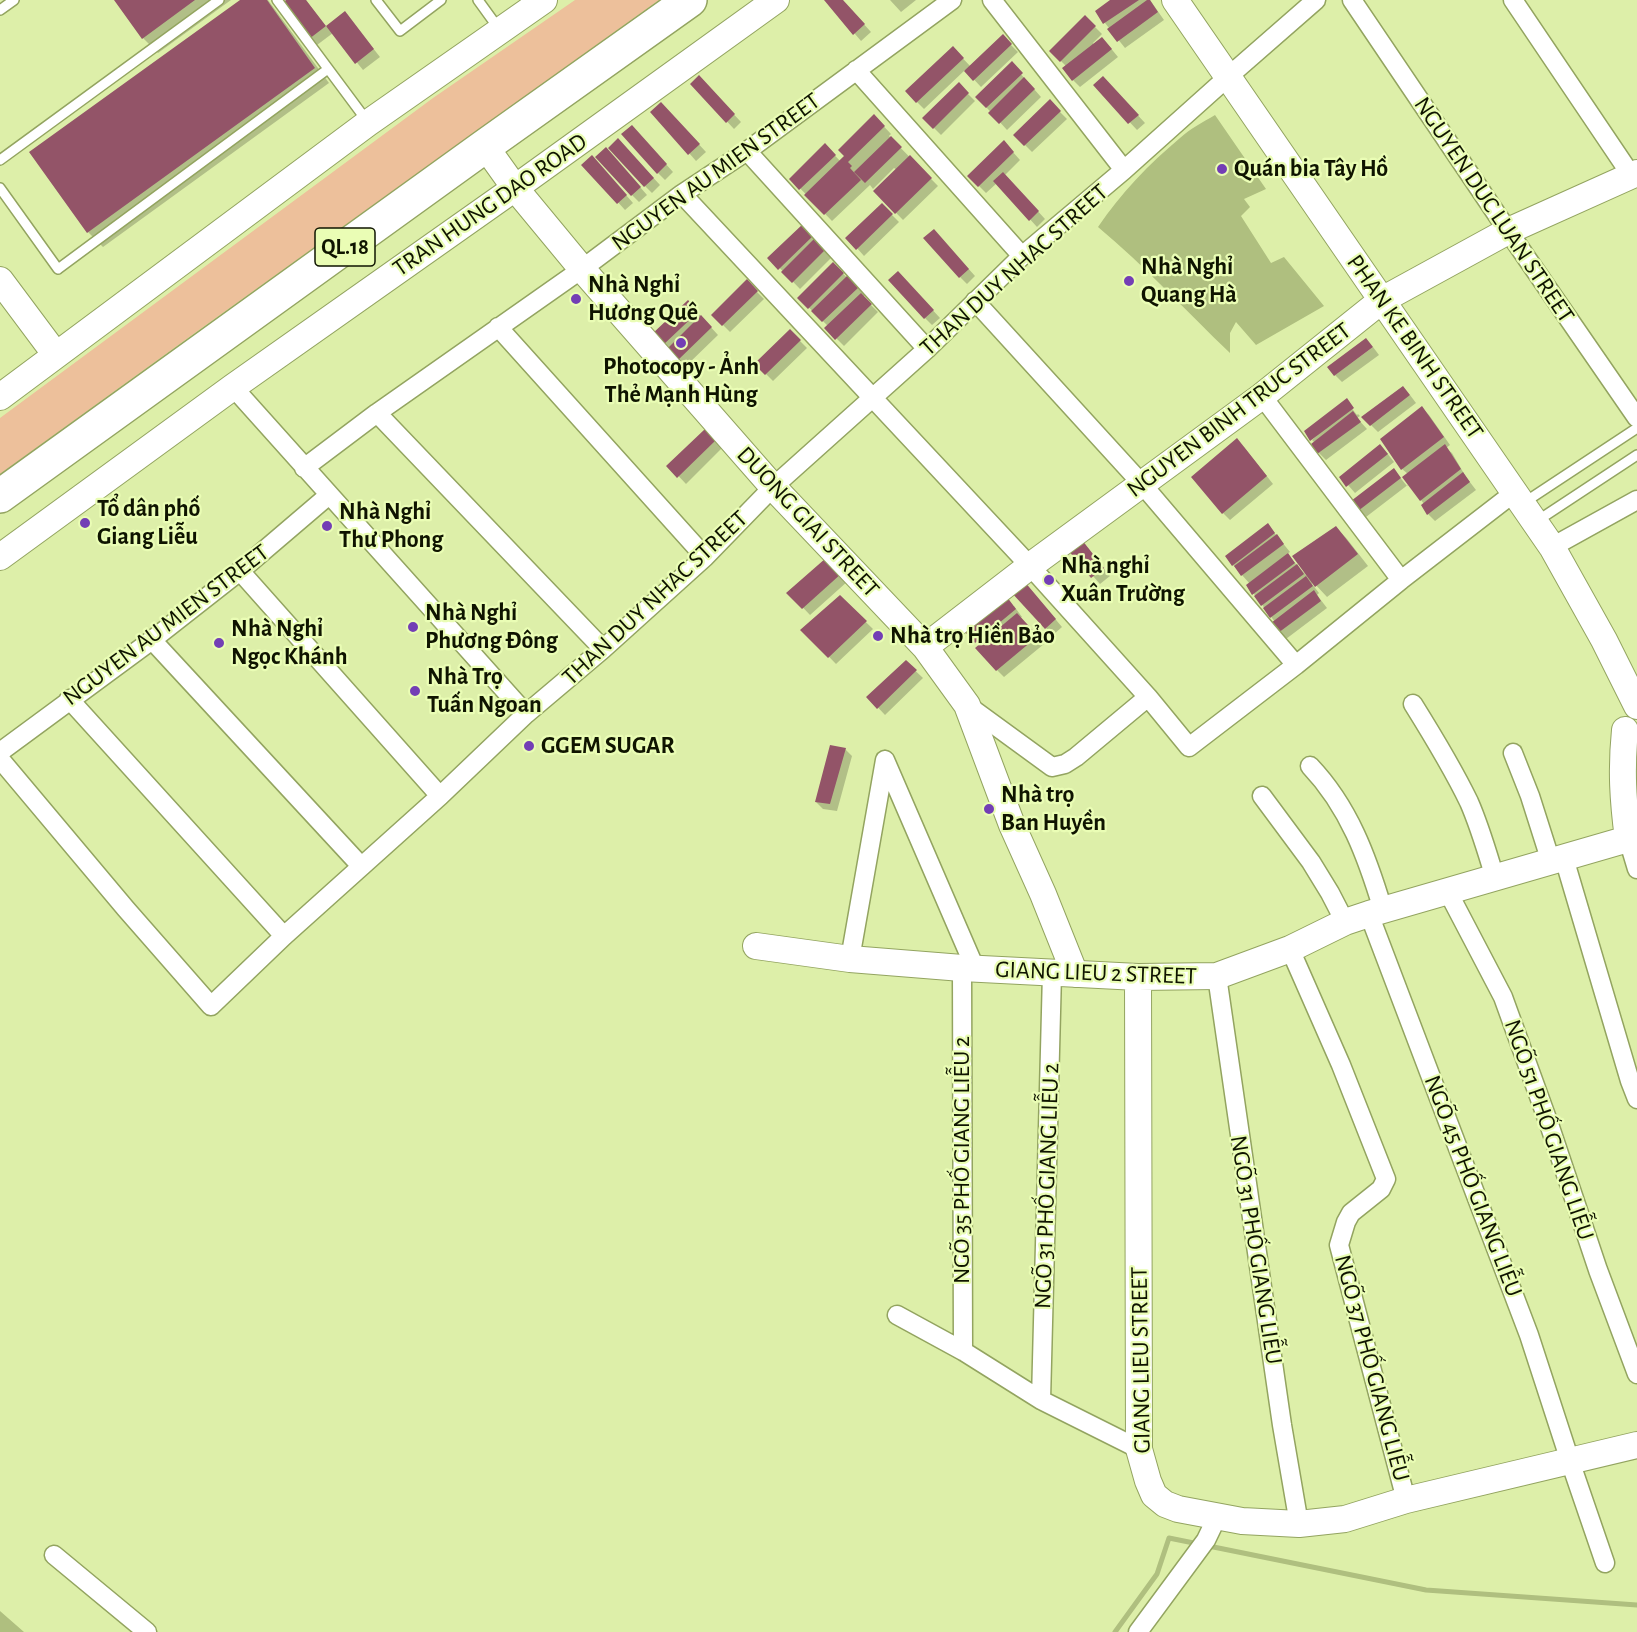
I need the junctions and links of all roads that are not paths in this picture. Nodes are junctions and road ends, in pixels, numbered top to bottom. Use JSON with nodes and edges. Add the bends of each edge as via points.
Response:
{"nodes":[{"id":1,"x":14,"y":0,"type":"edge"},
{"id":2,"x":219,"y":0,"type":"edge"},
{"id":3,"x":277,"y":0,"type":"edge"},
{"id":4,"x":376,"y":0,"type":"edge"},
{"id":5,"x":441,"y":0,"type":"edge"},
{"id":6,"x":478,"y":0,"type":"edge"},
{"id":7,"x":544,"y":0,"type":"edge"},
{"id":8,"x":690,"y":0,"type":"edge"},
{"id":9,"x":776,"y":0,"type":"edge"},
{"id":10,"x":952,"y":0,"type":"edge"},
{"id":11,"x":992,"y":0,"type":"edge"},
{"id":12,"x":1175,"y":0,"type":"edge"},
{"id":13,"x":1316,"y":0,"type":"edge"},
{"id":14,"x":1352,"y":0,"type":"edge"},
{"id":15,"x":1513,"y":0,"type":"edge"},
{"id":16,"x":0,"y":10,"type":"edge"},
{"id":17,"x":500,"y":31,"type":"junction"},
{"id":18,"x":328,"y":69,"type":"junction"},
{"id":19,"x":856,"y":70,"type":"junction"},
{"id":20,"x":1229,"y":76,"type":"junction"},
{"id":21,"x":368,"y":123,"type":"junction"},
{"id":22,"x":485,"y":146,"type":"junction"},
{"id":23,"x":747,"y":151,"type":"junction"},
{"id":24,"x":0,"y":160,"type":"edge"},
{"id":25,"x":1124,"y":170,"type":"junction"},
{"id":26,"x":1634,"y":174,"type":"edge"},
{"id":27,"x":0,"y":188,"type":"edge"},
{"id":28,"x":515,"y":188,"type":"junction"},
{"id":29,"x":682,"y":194,"type":"junction"},
{"id":30,"x":1508,"y":231,"type":"junction"},
{"id":31,"x":1022,"y":256,"type":"junction"},
{"id":32,"x":582,"y":269,"type":"junction"},
{"id":33,"x":2,"y":285,"type":"edge"},
{"id":34,"x":1382,"y":300,"type":"junction"},
{"id":35,"x":975,"y":301,"type":"junction"},
{"id":36,"x":498,"y":327,"type":"junction"},
{"id":37,"x":927,"y":349,"type":"junction"},
{"id":38,"x":56,"y":356,"type":"junction"},
{"id":39,"x":233,"y":387,"type":"junction"},
{"id":40,"x":1262,"y":396,"type":"junction"},
{"id":41,"x":0,"y":397,"type":"edge"},
{"id":42,"x":874,"y":397,"type":"junction"},
{"id":43,"x":377,"y":413,"type":"junction"},
{"id":44,"x":1637,"y":418,"type":"edge"},
{"id":45,"x":1637,"y":428,"type":"edge"},
{"id":46,"x":1637,"y":455,"type":"edge"},
{"id":47,"x":304,"y":468,"type":"junction"},
{"id":48,"x":1143,"y":484,"type":"junction"},
{"id":49,"x":773,"y":488,"type":"junction"},
{"id":50,"x":329,"y":495,"type":"junction"},
{"id":51,"x":0,"y":496,"type":"edge"},
{"id":52,"x":1637,"y":500,"type":"edge"},
{"id":53,"x":1524,"y":506,"type":"junction"},
{"id":54,"x":1552,"y":547,"type":"junction"},
{"id":55,"x":0,"y":557,"type":"edge"},
{"id":56,"x":705,"y":557,"type":"junction"},
{"id":57,"x":1030,"y":566,"type":"junction"},
{"id":58,"x":240,"y":572,"type":"junction"},
{"id":59,"x":1401,"y":580,"type":"junction"},
{"id":60,"x":152,"y":640,"type":"junction"},
{"id":61,"x":925,"y":647,"type":"junction"},
{"id":62,"x":603,"y":649,"type":"junction"},
{"id":63,"x":1296,"y":665,"type":"junction"},
{"id":64,"x":1148,"y":698,"type":"junction"},
{"id":65,"x":69,"y":699,"type":"junction"},
{"id":66,"x":1413,"y":704,"type":"dead end"},
{"id":67,"x":967,"y":705,"type":"junction"},
{"id":68,"x":526,"y":714,"type":"junction"},
{"id":69,"x":1634,"y":721,"type":"edge"},
{"id":70,"x":0,"y":752,"type":"edge"},
{"id":71,"x":1513,"y":753,"type":"dead end"},
{"id":72,"x":0,"y":759,"type":"edge"},
{"id":73,"x":1310,"y":766,"type":"dead end"},
{"id":74,"x":440,"y":796,"type":"junction"},
{"id":75,"x":1262,"y":796,"type":"dead end"},
{"id":76,"x":1628,"y":839,"type":"junction"},
{"id":77,"x":1557,"y":860,"type":"junction"},
{"id":78,"x":361,"y":866,"type":"junction"},
{"id":79,"x":1637,"y":869,"type":"edge"},
{"id":80,"x":1495,"y":878,"type":"junction"},
{"id":81,"x":1448,"y":892,"type":"junction"},
{"id":82,"x":1376,"y":912,"type":"junction"},
{"id":83,"x":1345,"y":922,"type":"junction"},
{"id":84,"x":284,"y":936,"type":"junction"},
{"id":85,"x":756,"y":946,"type":"dead end"},
{"id":86,"x":1290,"y":949,"type":"junction"},
{"id":87,"x":850,"y":958,"type":"junction"},
{"id":88,"x":969,"y":968,"type":"junction"},
{"id":89,"x":1063,"y":973,"type":"junction"},
{"id":90,"x":1217,"y":976,"type":"junction"},
{"id":91,"x":1138,"y":977,"type":"junction"},
{"id":92,"x":1637,"y":1100,"type":"edge"},
{"id":93,"x":897,"y":1315,"type":"dead end"},
{"id":94,"x":963,"y":1351,"type":"junction"},
{"id":95,"x":1637,"y":1374,"type":"edge"},
{"id":96,"x":1041,"y":1400,"type":"junction"},
{"id":97,"x":1637,"y":1445,"type":"edge"},
{"id":98,"x":1139,"y":1449,"type":"junction"},
{"id":99,"x":1570,"y":1461,"type":"junction"},
{"id":100,"x":1406,"y":1500,"type":"junction"},
{"id":101,"x":1218,"y":1515,"type":"junction"},
{"id":102,"x":1299,"y":1524,"type":"junction"},
{"id":103,"x":54,"y":1555,"type":"dead end"},
{"id":104,"x":1605,"y":1563,"type":"dead end"},
{"id":105,"x":147,"y":1632,"type":"edge"},
{"id":106,"x":1138,"y":1632,"type":"edge"}],
"edges":[{"from":1,"to":16,"type":"lane"},
{"from":2,"to":24,"type":"lane"},
{"from":3,"to":18,"type":"lane"},
{"from":4,"to":5,"type":"lane","via":[[400,31]]},
{"from":6,"to":17,"type":"lane"},
{"from":7,"to":17,"type":"main road"},
{"from":8,"to":22,"type":"highway","name":"TRAN HUNG DAO ROAD","number":"QL.18"},
{"from":9,"to":28,"type":"main road","name":"TRAN HUNG DAO ROAD"},
{"from":10,"to":19,"type":"street","name":"NGUYEN AU MIEN STREET"},
{"from":11,"to":25,"type":"street"},
{"from":12,"to":20,"type":"main road","name":"PHAN KE BINH STREET"},
{"from":13,"to":20,"type":"street","name":"THAN DUY NHAC STREET"},
{"from":14,"to":30,"type":"street","name":"NGUYEN DUC LUAN STREET"},
{"from":15,"to":26,"type":"street"},
{"from":17,"to":21,"type":"main road"},
{"from":18,"to":21,"type":"lane"},
{"from":18,"to":27,"type":"lane","via":[[58,269]]},
{"from":19,"to":23,"type":"street","name":"NGUYEN AU MIEN STREET"},
{"from":19,"to":31,"type":"street"},
{"from":20,"to":25,"type":"street","name":"THAN DUY NHAC STREET"},
{"from":20,"to":34,"type":"main road","name":"PHAN KE BINH STREET"},
{"from":21,"to":38,"type":"main road"},
{"from":22,"to":28,"type":"main road","name":"DUONG GIAI STREET"},
{"from":22,"to":51,"type":"highway","name":"TRAN HUNG DAO ROAD","number":"QL.18"},
{"from":23,"to":29,"type":"street","name":"NGUYEN AU MIEN STREET"},
{"from":23,"to":37,"type":"street"},
{"from":25,"to":31,"type":"street","name":"THAN DUY NHAC STREET"},
{"from":26,"to":30,"type":"main road","name":"NGUYEN BINH TRUC STREET"},
{"from":28,"to":32,"type":"main road","name":"DUONG GIAI STREET"},
{"from":28,"to":39,"type":"main road","name":"TRAN HUNG DAO ROAD"},
{"from":29,"to":32,"type":"street","name":"NGUYEN AU MIEN STREET"},
{"from":29,"to":42,"type":"street"},
{"from":30,"to":34,"type":"main road","name":"NGUYEN BINH TRUC STREET"},
{"from":30,"to":44,"type":"street","name":"NGUYEN DUC LUAN STREET"},
{"from":31,"to":35,"type":"street","name":"THAN DUY NHAC STREET"},
{"from":32,"to":36,"type":"street","name":"NGUYEN AU MIEN STREET"},
{"from":32,"to":49,"type":"main road","name":"DUONG GIAI STREET"},
{"from":33,"to":38,"type":"main road"},
{"from":34,"to":40,"type":"main road","name":"NGUYEN BINH TRUC STREET"},
{"from":34,"to":53,"type":"main road","name":"PHAN KE BINH STREET"},
{"from":35,"to":37,"type":"street","name":"THAN DUY NHAC STREET"},
{"from":35,"to":48,"type":"street"},
{"from":36,"to":43,"type":"street","name":"NGUYEN AU MIEN STREET"},
{"from":36,"to":56,"type":"street"},
{"from":37,"to":42,"type":"street","name":"THAN DUY NHAC STREET"},
{"from":38,"to":41,"type":"main road"},
{"from":39,"to":47,"type":"street"},
{"from":39,"to":55,"type":"main road","name":"TRAN HUNG DAO ROAD"},
{"from":40,"to":48,"type":"main road","name":"NGUYEN BINH TRUC STREET"},
{"from":40,"to":59,"type":"street"},
{"from":42,"to":49,"type":"street","name":"THAN DUY NHAC STREET"},
{"from":42,"to":57,"type":"street"},
{"from":43,"to":47,"type":"street","name":"NGUYEN AU MIEN STREET"},
{"from":43,"to":62,"type":"street"},
{"from":45,"to":53,"type":"lane"},
{"from":46,"to":53,"type":"lane"},
{"from":47,"to":50,"type":"street"},
{"from":48,"to":57,"type":"main road","name":"NGUYEN BINH TRUC STREET"},
{"from":48,"to":63,"type":"street"},
{"from":49,"to":56,"type":"street","name":"THAN DUY NHAC STREET"},
{"from":49,"to":61,"type":"main road","name":"DUONG GIAI STREET"},
{"from":50,"to":58,"type":"street","name":"NGUYEN AU MIEN STREET"},
{"from":50,"to":68,"type":"street"},
{"from":52,"to":54,"type":"street"},
{"from":53,"to":54,"type":"main road","name":"PHAN KE BINH STREET"},
{"from":53,"to":59,"type":"street"},
{"from":54,"to":69,"type":"main road","name":"PHAN KE BINH STREET","via":[[1604,640]]},
{"from":56,"to":62,"type":"street","name":"THAN DUY NHAC STREET"},
{"from":57,"to":61,"type":"main road","name":"NGUYEN BINH TRUC STREET"},
{"from":57,"to":64,"type":"street"},
{"from":58,"to":60,"type":"street","name":"NGUYEN AU MIEN STREET"},
{"from":58,"to":74,"type":"street"},
{"from":59,"to":63,"type":"street"},
{"from":60,"to":65,"type":"street","name":"NGUYEN AU MIEN STREET"},
{"from":60,"to":78,"type":"street"},
{"from":61,"to":67,"type":"main road","name":"DUONG GIAI STREET"},
{"from":62,"to":68,"type":"street","name":"THAN DUY NHAC STREET"},
{"from":63,"to":64,"type":"street","via":[[1189,747]]},
{"from":64,"to":67,"type":"street","via":[[1076,757],[1052,767]]},
{"from":65,"to":70,"type":"street","name":"NGUYEN AU MIEN STREET"},
{"from":65,"to":84,"type":"street"},
{"from":66,"to":80,"type":"street","via":[[1469,802]]},
{"from":67,"to":89,"type":"main road","name":"DUONG GIAI STREET","via":[[1012,825],[1043,894]]},
{"from":68,"to":74,"type":"street","name":"THAN DUY NHAC STREET"},
{"from":69,"to":76,"type":"main road","via":[[1622,761]]},
{"from":71,"to":77,"type":"street"},
{"from":72,"to":84,"type":"street","name":"THAN DUY NHAC STREET","via":[[211,1006]]},
{"from":73,"to":82,"type":"street","name":"NGÕ 45 PHỐ GIANG LIỄU","via":[[1347,815],[1363,848]]},
{"from":74,"to":78,"type":"street","name":"THAN DUY NHAC STREET"},
{"from":75,"to":83,"type":"street","via":[[1311,862]]},
{"from":76,"to":77,"type":"main road","name":"GIANG LIEU 2 STREET"},
{"from":76,"to":79,"type":"street"},
{"from":77,"to":80,"type":"main road","name":"GIANG LIEU 2 STREET"},
{"from":77,"to":92,"type":"street"},
{"from":78,"to":84,"type":"street","name":"THAN DUY NHAC STREET"},
{"from":80,"to":81,"type":"main road","name":"GIANG LIEU 2 STREET"},
{"from":81,"to":82,"type":"main road","name":"GIANG LIEU 2 STREET"},
{"from":81,"to":95,"type":"street","name":"NGÕ 51 PHỐ GIANG LIỄU","via":[[1503,998]]},
{"from":82,"to":83,"type":"main road","name":"GIANG LIEU 2 STREET"},
{"from":82,"to":99,"type":"street","name":"NGÕ 45 PHỐ GIANG LIỄU","via":[[1529,1335]]},
{"from":83,"to":86,"type":"main road","name":"GIANG LIEU 2 STREET"},
{"from":85,"to":87,"type":"main road","name":"GIANG LIEU 2 STREET"},
{"from":86,"to":90,"type":"main road","name":"GIANG LIEU 2 STREET"},
{"from":86,"to":100,"type":"street","name":"NGÕ 37 PHỐ GIANG LIỄU","via":[[1386,1179],[1381,1189],[1351,1213],[1339,1245]]},
{"from":87,"to":88,"type":"main road","name":"GIANG LIEU 2 STREET"},
{"from":87,"to":88,"type":"street","via":[[885,760]]},
{"from":88,"to":89,"type":"main road","name":"GIANG LIEU 2 STREET"},
{"from":88,"to":94,"type":"street","name":"NGÕ 35 PHỐ GIANG LIỄU 2"},
{"from":89,"to":91,"type":"main road","name":"GIANG LIEU 2 STREET"},
{"from":89,"to":96,"type":"street","name":"NGÕ 31 PHỐ GIANG LIỄU 2"},
{"from":90,"to":91,"type":"main road","name":"GIANG LIEU 2 STREET"},
{"from":90,"to":102,"type":"street","name":"NGÕ 31 PHỐ GIANG LIỄU"},
{"from":91,"to":98,"type":"main road","name":"GIANG LIEU STREET"},
{"from":93,"to":94,"type":"street"},
{"from":94,"to":96,"type":"street"},
{"from":96,"to":98,"type":"street"},
{"from":97,"to":99,"type":"main road","name":"GIANG LIEU STREET"},
{"from":98,"to":101,"type":"main road","name":"GIANG LIEU STREET","via":[[1154,1495],[1179,1509]]},
{"from":99,"to":100,"type":"main road","name":"GIANG LIEU STREET"},
{"from":99,"to":104,"type":"street","name":"NGÕ 45 PHỐ GIANG LIỄU"},
{"from":100,"to":102,"type":"main road","name":"GIANG LIEU STREET","via":[[1345,1519]]},
{"from":101,"to":102,"type":"main road","name":"GIANG LIEU STREET","via":[[1242,1521]]},
{"from":101,"to":106,"type":"street","via":[[1206,1540]]},
{"from":103,"to":105,"type":"street"}]}
